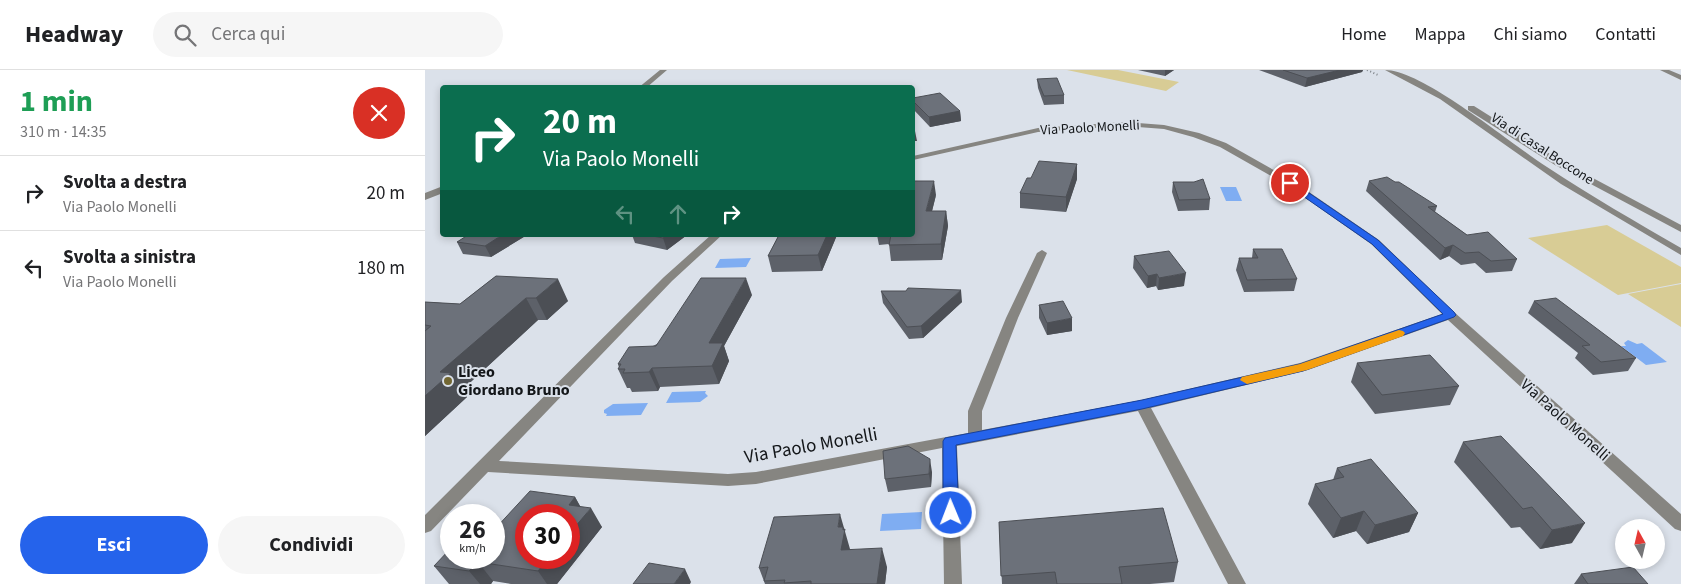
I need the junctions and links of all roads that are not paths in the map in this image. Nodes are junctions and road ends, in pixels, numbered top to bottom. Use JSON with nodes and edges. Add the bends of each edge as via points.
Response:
{"nodes":[{"id":1,"x":665,"y":70,"type":"edge"},
{"id":2,"x":1388,"y":70,"type":"edge"},
{"id":3,"x":1402,"y":70,"type":"edge"},
{"id":4,"x":1663,"y":70,"type":"edge"},
{"id":5,"x":1681,"y":78,"type":"edge"},
{"id":6,"x":645,"y":85,"type":"edge"},
{"id":7,"x":915,"y":158,"type":"edge"},
{"id":8,"x":440,"y":190,"type":"edge"},
{"id":9,"x":425,"y":197,"type":"edge"},
{"id":10,"x":1681,"y":229,"type":"edge"},
{"id":11,"x":715,"y":237,"type":"edge"},
{"id":12,"x":1681,"y":252,"type":"edge"},
{"id":13,"x":1042,"y":253,"type":"dead end"},
{"id":14,"x":1450,"y":315,"type":"junction"},
{"id":15,"x":1142,"y":405,"type":"junction"},
{"id":16,"x":975,"y":436,"type":"junction"},
{"id":17,"x":949,"y":441,"type":"junction"},
{"id":18,"x":483,"y":466,"type":"junction"},
{"id":19,"x":1681,"y":524,"type":"edge"},
{"id":20,"x":425,"y":526,"type":"edge"},
{"id":21,"x":953,"y":584,"type":"edge"},
{"id":22,"x":1237,"y":584,"type":"edge"}],
"edges":[{"from":1,"to":6,"type":"street"},
{"from":2,"to":12,"type":"street","name":"Via di Casal Boccone","via":[[1435,94],[1528,158]]},
{"from":3,"to":10,"type":"street","name":"Via di Casal Boccone","via":[[1440,89],[1559,163]]},
{"from":4,"to":5,"type":"street"},
{"from":7,"to":14,"type":"street","name":"Via Paolo Monelli","via":[[1053,128],[1135,124],[1196,135],[1223,145],[1290,183],[1366,234]]},
{"from":8,"to":9,"type":"street"},
{"from":11,"to":18,"type":"street","via":[[667,279]]},
{"from":13,"to":16,"type":"street","via":[[975,411]]},
{"from":14,"to":15,"type":"street","name":"Via Paolo Monelli","via":[[1303,367]]},
{"from":14,"to":19,"type":"street","name":"Via Paolo Monelli"},
{"from":15,"to":16,"type":"street","name":"Via Paolo Monelli"},
{"from":15,"to":22,"type":"street"},
{"from":16,"to":17,"type":"street","name":"Via Paolo Monelli"},
{"from":17,"to":18,"type":"street","name":"Via Paolo Monelli","via":[[756,478],[727,480]]},
{"from":17,"to":21,"type":"street"},
{"from":18,"to":20,"type":"street"}]}
